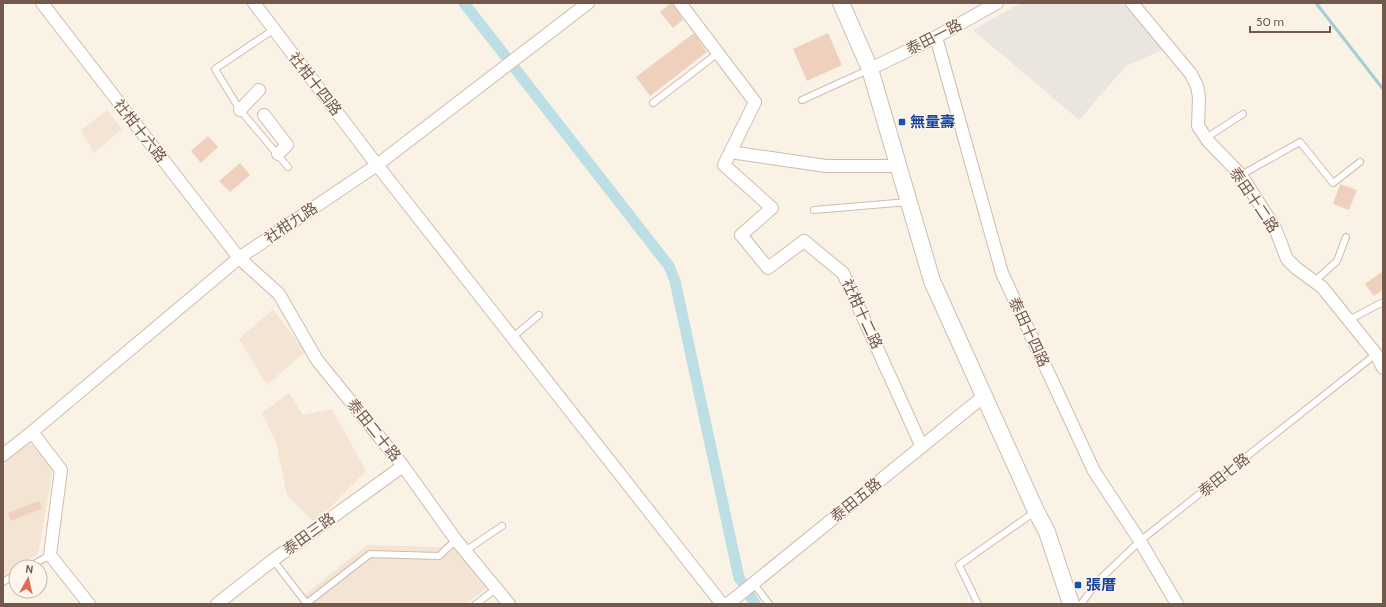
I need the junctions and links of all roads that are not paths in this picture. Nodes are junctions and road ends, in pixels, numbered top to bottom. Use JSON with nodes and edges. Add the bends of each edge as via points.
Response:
{"nodes":[{"id":1,"x":42,"y":3,"type":"edge"},
{"id":2,"x":254,"y":3,"type":"edge"},
{"id":3,"x":588,"y":3,"type":"edge"},
{"id":4,"x":680,"y":3,"type":"edge"},
{"id":5,"x":840,"y":3,"type":"edge"},
{"id":6,"x":997,"y":3,"type":"edge"},
{"id":7,"x":1132,"y":3,"type":"edge"},
{"id":8,"x":273,"y":30,"type":"junction"},
{"id":9,"x":936,"y":37,"type":"junction"},
{"id":10,"x":718,"y":53,"type":"junction"},
{"id":11,"x":870,"y":69,"type":"junction"},
{"id":12,"x":259,"y":90,"type":"dead end"},
{"id":13,"x":802,"y":100,"type":"dead end"},
{"id":14,"x":653,"y":103,"type":"dead end"},
{"id":15,"x":240,"y":110,"type":"junction"},
{"id":16,"x":1242,"y":114,"type":"dead end"},
{"id":17,"x":264,"y":115,"type":"dead end"},
{"id":18,"x":1206,"y":138,"type":"junction"},
{"id":19,"x":730,"y":152,"type":"junction"},
{"id":20,"x":278,"y":154,"type":"junction"},
{"id":21,"x":1360,"y":162,"type":"dead end"},
{"id":22,"x":377,"y":165,"type":"junction"},
{"id":23,"x":900,"y":166,"type":"junction"},
{"id":24,"x":288,"y":167,"type":"dead end"},
{"id":25,"x":1241,"y":175,"type":"junction"},
{"id":26,"x":910,"y":202,"type":"junction"},
{"id":27,"x":814,"y":210,"type":"dead end"},
{"id":28,"x":1346,"y":238,"type":"dead end"},
{"id":29,"x":239,"y":258,"type":"junction"},
{"id":30,"x":1314,"y":281,"type":"junction"},
{"id":31,"x":1383,"y":302,"type":"edge"},
{"id":32,"x":540,"y":314,"type":"dead end"},
{"id":33,"x":1349,"y":320,"type":"junction"},
{"id":34,"x":513,"y":337,"type":"junction"},
{"id":35,"x":1376,"y":354,"type":"junction"},
{"id":36,"x":1383,"y":368,"type":"edge"},
{"id":37,"x":984,"y":396,"type":"junction"},
{"id":38,"x":32,"y":432,"type":"junction"},
{"id":39,"x":922,"y":447,"type":"junction"},
{"id":40,"x":3,"y":455,"type":"edge"},
{"id":41,"x":403,"y":466,"type":"junction"},
{"id":42,"x":1036,"y":511,"type":"junction"},
{"id":43,"x":502,"y":526,"type":"dead end"},
{"id":44,"x":456,"y":540,"type":"junction"},
{"id":45,"x":1140,"y":541,"type":"junction"},
{"id":46,"x":465,"y":551,"type":"junction"},
{"id":47,"x":50,"y":555,"type":"junction"},
{"id":48,"x":43,"y":559,"type":"edge"},
{"id":49,"x":274,"y":560,"type":"junction"},
{"id":50,"x":754,"y":584,"type":"junction"},
{"id":51,"x":497,"y":588,"type":"junction"},
{"id":52,"x":89,"y":604,"type":"edge"},
{"id":53,"x":217,"y":604,"type":"edge"},
{"id":54,"x":307,"y":604,"type":"edge"},
{"id":55,"x":476,"y":604,"type":"edge"},
{"id":56,"x":509,"y":604,"type":"edge"},
{"id":57,"x":722,"y":604,"type":"edge"},
{"id":58,"x":728,"y":604,"type":"edge"},
{"id":59,"x":769,"y":604,"type":"edge"},
{"id":60,"x":978,"y":604,"type":"edge"},
{"id":61,"x":1071,"y":604,"type":"edge"},
{"id":62,"x":1081,"y":604,"type":"edge"},
{"id":63,"x":1177,"y":604,"type":"edge"}],
"edges":[{"from":1,"to":29,"type":"street","name":"社柑十六路"},
{"from":2,"to":8,"type":"street","name":"社柑十四路"},
{"from":3,"to":22,"type":"street","name":"社柑九路"},
{"from":4,"to":10,"type":"street","name":"社柑十二路"},
{"from":5,"to":11,"type":"street"},
{"from":6,"to":9,"type":"street","name":"泰田一路"},
{"from":7,"to":18,"type":"street","name":"泰田十二路","via":[[1191,74],[1199,97],[1198,126]]},
{"from":8,"to":15,"type":"lane","via":[[215,69]]},
{"from":8,"to":22,"type":"street","name":"社柑十四路"},
{"from":9,"to":11,"type":"street","name":"泰田一路"},
{"from":9,"to":45,"type":"street","name":"泰田十四路","via":[[1002,273],[1094,471]]},
{"from":10,"to":14,"type":"lane"},
{"from":10,"to":19,"type":"street","name":"社柑十二路","via":[[755,102]]},
{"from":11,"to":13,"type":"lane"},
{"from":11,"to":23,"type":"street"},
{"from":12,"to":15,"type":"street"},
{"from":15,"to":20,"type":"lane"},
{"from":16,"to":18,"type":"lane"},
{"from":17,"to":20,"type":"street","via":[[287,145]]},
{"from":18,"to":25,"type":"street","name":"泰田十二路"},
{"from":19,"to":23,"type":"street","via":[[826,166]]},
{"from":19,"to":39,"type":"street","name":"社柑十二路","via":[[724,165],[772,208],[741,235],[768,268],[804,241],[844,273]]},
{"from":20,"to":24,"type":"lane"},
{"from":21,"to":25,"type":"lane","via":[[1333,183],[1300,142]]},
{"from":22,"to":29,"type":"street","name":"社柑九路"},
{"from":22,"to":34,"type":"street","name":"社柑十四路"},
{"from":23,"to":26,"type":"street"},
{"from":25,"to":30,"type":"street","name":"泰田十二路","via":[[1275,228],[1287,259]]},
{"from":26,"to":27,"type":"lane"},
{"from":26,"to":37,"type":"street","via":[[932,281]]},
{"from":28,"to":30,"type":"lane","via":[[1337,261]]},
{"from":29,"to":38,"type":"street","name":"社柑九路"},
{"from":29,"to":41,"type":"street","name":"泰田二十路","via":[[279,294],[317,360]]},
{"from":30,"to":33,"type":"street","name":"泰田十二路"},
{"from":31,"to":33,"type":"lane"},
{"from":32,"to":34,"type":"lane"},
{"from":33,"to":35,"type":"street","name":"泰田十二路"},
{"from":34,"to":57,"type":"street","name":"社柑十四路"},
{"from":35,"to":36,"type":"street","name":"泰田十二路"},
{"from":35,"to":45,"type":"lane","name":"泰田七路"},
{"from":37,"to":39,"type":"street","name":"泰田五路"},
{"from":37,"to":42,"type":"street"},
{"from":38,"to":40,"type":"street","name":"社柑九路"},
{"from":38,"to":47,"type":"street","via":[[61,470]]},
{"from":39,"to":50,"type":"street","name":"泰田五路"},
{"from":41,"to":44,"type":"street","name":"泰田二十路"},
{"from":41,"to":49,"type":"street","name":"泰田三路"},
{"from":42,"to":60,"type":"lane","via":[[959,565]]},
{"from":42,"to":61,"type":"street","via":[[1047,532]]},
{"from":43,"to":46,"type":"lane"},
{"from":44,"to":46,"type":"street","name":"泰田二十路"},
{"from":44,"to":54,"type":"lane","via":[[438,556],[370,554]]},
{"from":45,"to":62,"type":"lane","name":"泰田七路","via":[[1099,580]]},
{"from":45,"to":63,"type":"street","name":"泰田十四路"},
{"from":46,"to":51,"type":"street","name":"泰田二十路"},
{"from":47,"to":48,"type":"lane"},
{"from":47,"to":52,"type":"street"},
{"from":49,"to":53,"type":"street","name":"泰田三路"},
{"from":49,"to":54,"type":"lane"},
{"from":50,"to":58,"type":"street","name":"泰田五路"},
{"from":50,"to":59,"type":"lane"},
{"from":51,"to":55,"type":"lane"},
{"from":51,"to":56,"type":"street","name":"泰田二十路"}]}
